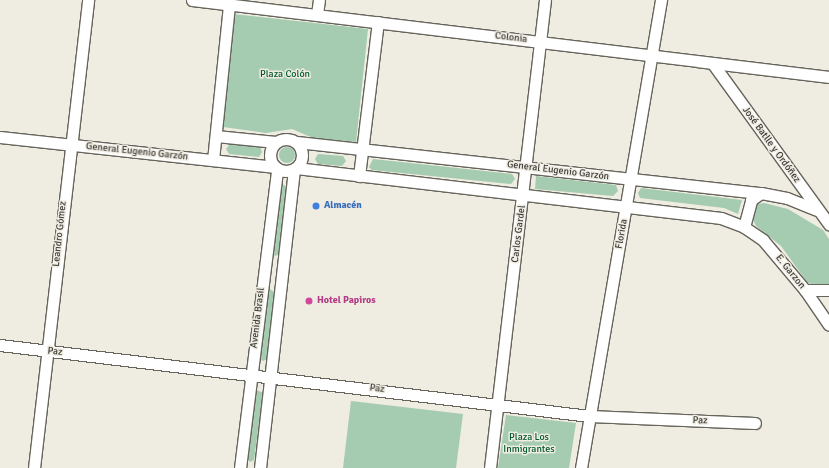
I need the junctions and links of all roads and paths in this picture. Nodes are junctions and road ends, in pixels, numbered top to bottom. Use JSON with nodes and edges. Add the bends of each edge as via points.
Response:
{"nodes":[{"id":1,"x":88,"y":0,"type":"edge"},
{"id":2,"x":192,"y":0,"type":"edge"},
{"id":3,"x":293,"y":0,"type":"edge"},
{"id":4,"x":319,"y":0,"type":"edge"},
{"id":5,"x":545,"y":0,"type":"edge"},
{"id":6,"x":661,"y":0,"type":"edge"},
{"id":7,"x":229,"y":4,"type":"junction"},
{"id":8,"x":292,"y":12,"type":"junction"},
{"id":9,"x":317,"y":14,"type":"junction"},
{"id":10,"x":378,"y":22,"type":"junction"},
{"id":11,"x":540,"y":41,"type":"junction"},
{"id":12,"x":651,"y":56,"type":"junction"},
{"id":13,"x":713,"y":64,"type":"junction"},
{"id":14,"x":829,"y":77,"type":"edge"},
{"id":15,"x":0,"y":136,"type":"edge"},
{"id":16,"x":216,"y":136,"type":"junction"},
{"id":17,"x":276,"y":142,"type":"junction"},
{"id":18,"x":297,"y":142,"type":"junction"},
{"id":19,"x":70,"y":146,"type":"junction"},
{"id":20,"x":362,"y":150,"type":"junction"},
{"id":21,"x":213,"y":160,"type":"junction"},
{"id":22,"x":526,"y":167,"type":"junction"},
{"id":23,"x":276,"y":168,"type":"junction"},
{"id":24,"x":295,"y":169,"type":"junction"},
{"id":25,"x":359,"y":176,"type":"junction"},
{"id":26,"x":631,"y":180,"type":"junction"},
{"id":27,"x":761,"y":193,"type":"junction"},
{"id":28,"x":523,"y":195,"type":"junction"},
{"id":29,"x":627,"y":206,"type":"junction"},
{"id":30,"x":817,"y":210,"type":"junction"},
{"id":31,"x":829,"y":224,"type":"edge"},
{"id":32,"x":744,"y":227,"type":"junction"},
{"id":33,"x":805,"y":290,"type":"junction"},
{"id":34,"x":829,"y":290,"type":"edge"},
{"id":35,"x":829,"y":325,"type":"edge"},
{"id":36,"x":0,"y":345,"type":"edge"},
{"id":37,"x":47,"y":351,"type":"junction"},
{"id":38,"x":251,"y":374,"type":"junction"},
{"id":39,"x":271,"y":376,"type":"junction"},
{"id":40,"x":498,"y":403,"type":"junction"},
{"id":41,"x":589,"y":416,"type":"junction"},
{"id":42,"x":755,"y":423,"type":"dead end"},
{"id":43,"x":34,"y":468,"type":"edge"},
{"id":44,"x":240,"y":468,"type":"edge"},
{"id":45,"x":260,"y":468,"type":"edge"},
{"id":46,"x":490,"y":468,"type":"edge"},
{"id":47,"x":581,"y":468,"type":"edge"}],
"edges":[{"from":1,"to":19,"type":"street","name":"Leandro Gómez"},
{"from":2,"to":7,"type":"street","name":"Colonia"},
{"from":3,"to":8,"type":"street"},
{"from":4,"to":9,"type":"street"},
{"from":5,"to":11,"type":"street","name":"Carlos Gardel"},
{"from":6,"to":12,"type":"street","name":"Florida"},
{"from":7,"to":8,"type":"street","name":"Colonia"},
{"from":7,"to":16,"type":"street"},
{"from":8,"to":9,"type":"street","name":"Colonia"},
{"from":9,"to":10,"type":"street","name":"Colonia"},
{"from":10,"to":11,"type":"street","name":"Colonia"},
{"from":10,"to":20,"type":"street"},
{"from":11,"to":12,"type":"street","name":"Colonia"},
{"from":11,"to":22,"type":"street","name":"Carlos Gardel"},
{"from":12,"to":13,"type":"street","name":"Colonia"},
{"from":12,"to":26,"type":"street","name":"Florida"},
{"from":13,"to":14,"type":"street","name":"Colonia"},
{"from":13,"to":30,"type":"street","name":"José Batlle y Ordóñez"},
{"from":15,"to":19,"type":"street","name":"General Eugenio Garzón"},
{"from":16,"to":17,"type":"street"},
{"from":16,"to":21,"type":"street"},
{"from":17,"to":18,"type":"street","via":[[286,138]]},
{"from":17,"to":23,"type":"street","via":[[270,154]]},
{"from":18,"to":20,"type":"street","name":"General Eugenio Garzón"},
{"from":18,"to":24,"type":"street","via":[[303,152]]},
{"from":19,"to":21,"type":"street","name":"General Eugenio Garzón"},
{"from":19,"to":37,"type":"street","name":"Leandro Gómez"},
{"from":20,"to":22,"type":"street","name":"General Eugenio Garzón"},
{"from":20,"to":25,"type":"street"},
{"from":21,"to":23,"type":"street","name":"General Eugenio Garzón"},
{"from":22,"to":26,"type":"street","name":"General Eugenio Garzón"},
{"from":22,"to":28,"type":"street","name":"Carlos Gardel"},
{"from":23,"to":24,"type":"street","via":[[288,171]]},
{"from":23,"to":38,"type":"street","name":"Avenida Brasil"},
{"from":24,"to":25,"type":"street"},
{"from":24,"to":39,"type":"street","name":"Avenida Brasil"},
{"from":25,"to":28,"type":"street"},
{"from":26,"to":27,"type":"street","name":"General Eugenio Garzón"},
{"from":26,"to":29,"type":"street","name":"Florida"},
{"from":27,"to":30,"type":"street","name":"General Eugenio Garzón","via":[[787,198]]},
{"from":27,"to":32,"type":"street","via":[[751,200]]},
{"from":28,"to":29,"type":"street"},
{"from":28,"to":40,"type":"street","name":"Carlos Gardel"},
{"from":29,"to":32,"type":"street","via":[[721,218]]},
{"from":29,"to":41,"type":"street","name":"Florida"},
{"from":30,"to":31,"type":"street","name":"José Batlle y Ordóñez"},
{"from":32,"to":33,"type":"street","name":"E. Garzon","via":[[763,240]]},
{"from":33,"to":34,"type":"street"},
{"from":33,"to":35,"type":"street","name":"E. Garzon"},
{"from":36,"to":37,"type":"street","name":"Paz"},
{"from":37,"to":38,"type":"street","name":"Paz"},
{"from":37,"to":43,"type":"street","name":"Leandro Gómez"},
{"from":38,"to":39,"type":"street","name":"Paz"},
{"from":38,"to":44,"type":"street","name":"Avenida Brasil"},
{"from":39,"to":40,"type":"street","name":"Paz"},
{"from":39,"to":45,"type":"street","name":"Avenida Brasil"},
{"from":40,"to":41,"type":"street","name":"Paz"},
{"from":40,"to":46,"type":"street","name":"Carlos Gardel"},
{"from":41,"to":42,"type":"street","name":"Paz"},
{"from":41,"to":47,"type":"street","name":"Florida"}]}
